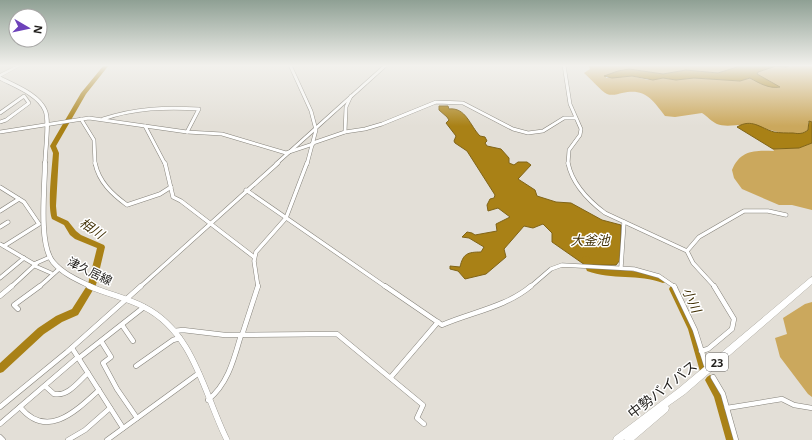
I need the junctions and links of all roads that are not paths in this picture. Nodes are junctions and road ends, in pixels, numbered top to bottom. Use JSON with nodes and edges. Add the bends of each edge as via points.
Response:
{"nodes":[{"id":1,"x":16,"y":86,"type":"edge"},
{"id":2,"x":299,"y":86,"type":"edge"},
{"id":3,"x":362,"y":86,"type":"edge"},
{"id":4,"x":567,"y":86,"type":"edge"},
{"id":5,"x":351,"y":95,"type":"junction"},
{"id":6,"x":0,"y":113,"type":"edge"},
{"id":7,"x":575,"y":118,"type":"junction"},
{"id":8,"x":81,"y":119,"type":"junction"},
{"id":9,"x":102,"y":119,"type":"junction"},
{"id":10,"x":0,"y":122,"type":"edge"},
{"id":11,"x":47,"y":125,"type":"junction"},
{"id":12,"x":145,"y":126,"type":"junction"},
{"id":13,"x":315,"y":127,"type":"junction"},
{"id":14,"x":0,"y":132,"type":"edge"},
{"id":15,"x":187,"y":132,"type":"junction"},
{"id":16,"x":345,"y":132,"type":"junction"},
{"id":17,"x":313,"y":143,"type":"junction"},
{"id":18,"x":286,"y":153,"type":"junction"},
{"id":19,"x":0,"y":187,"type":"edge"},
{"id":20,"x":171,"y":187,"type":"junction"},
{"id":21,"x":246,"y":190,"type":"junction"},
{"id":22,"x":19,"y":199,"type":"junction"},
{"id":23,"x":0,"y":211,"type":"edge"},
{"id":24,"x":786,"y":215,"type":"dead end"},
{"id":25,"x":286,"y":218,"type":"junction"},
{"id":26,"x":8,"y":222,"type":"dead end"},
{"id":27,"x":44,"y":222,"type":"junction"},
{"id":28,"x":624,"y":222,"type":"junction"},
{"id":29,"x":209,"y":223,"type":"junction"},
{"id":30,"x":39,"y":224,"type":"junction"},
{"id":31,"x":0,"y":227,"type":"edge"},
{"id":32,"x":2,"y":246,"type":"edge"},
{"id":33,"x":687,"y":251,"type":"junction"},
{"id":34,"x":50,"y":257,"type":"junction"},
{"id":35,"x":254,"y":257,"type":"junction"},
{"id":36,"x":24,"y":258,"type":"junction"},
{"id":37,"x":36,"y":264,"type":"junction"},
{"id":38,"x":621,"y":267,"type":"junction"},
{"id":39,"x":59,"y":269,"type":"junction"},
{"id":40,"x":51,"y":273,"type":"dead end"},
{"id":41,"x":0,"y":278,"type":"edge"},
{"id":42,"x":812,"y":280,"type":"edge"},
{"id":43,"x":812,"y":284,"type":"edge"},
{"id":44,"x":0,"y":296,"type":"edge"},
{"id":45,"x":124,"y":300,"type":"junction"},
{"id":46,"x":144,"y":307,"type":"junction"},
{"id":47,"x":18,"y":309,"type":"dead end"},
{"id":48,"x":438,"y":322,"type":"junction"},
{"id":49,"x":122,"y":325,"type":"junction"},
{"id":50,"x":173,"y":332,"type":"junction"},
{"id":51,"x":241,"y":335,"type":"junction"},
{"id":52,"x":180,"y":338,"type":"junction"},
{"id":53,"x":101,"y":341,"type":"junction"},
{"id":54,"x":133,"y":341,"type":"dead end"},
{"id":55,"x":72,"y":348,"type":"junction"},
{"id":56,"x":701,"y":351,"type":"junction"},
{"id":57,"x":78,"y":358,"type":"junction"},
{"id":58,"x":706,"y":365,"type":"dead end"},
{"id":59,"x":136,"y":366,"type":"dead end"},
{"id":60,"x":88,"y":373,"type":"junction"},
{"id":61,"x":199,"y":373,"type":"junction"},
{"id":62,"x":391,"y":377,"type":"junction"},
{"id":63,"x":713,"y":377,"type":"dead end"},
{"id":64,"x":45,"y":386,"type":"junction"},
{"id":65,"x":99,"y":390,"type":"junction"},
{"id":66,"x":208,"y":401,"type":"junction"},
{"id":67,"x":0,"y":407,"type":"edge"},
{"id":68,"x":20,"y":407,"type":"junction"},
{"id":69,"x":110,"y":408,"type":"junction"},
{"id":70,"x":727,"y":408,"type":"junction"},
{"id":71,"x":812,"y":408,"type":"edge"},
{"id":72,"x":137,"y":418,"type":"junction"},
{"id":73,"x":0,"y":424,"type":"edge"},
{"id":74,"x":424,"y":424,"type":"dead end"},
{"id":75,"x":123,"y":428,"type":"junction"},
{"id":76,"x":0,"y":437,"type":"edge"},
{"id":77,"x":3,"y":440,"type":"edge"},
{"id":78,"x":68,"y":440,"type":"edge"},
{"id":79,"x":107,"y":440,"type":"edge"},
{"id":80,"x":227,"y":440,"type":"edge"},
{"id":81,"x":617,"y":440,"type":"edge"},
{"id":82,"x":628,"y":440,"type":"edge"},
{"id":83,"x":736,"y":440,"type":"edge"}],
"edges":[{"from":1,"to":11,"type":"main road","name":"津久居線","via":[[40,101],[46,110]]},
{"from":2,"to":13,"type":"street"},
{"from":3,"to":5,"type":"street"},
{"from":4,"to":7,"type":"street"},
{"from":5,"to":13,"type":"street"},
{"from":5,"to":16,"type":"street","via":[[346,107]]},
{"from":6,"to":10,"type":"street","via":[[24,96],[29,102]]},
{"from":7,"to":16,"type":"street","via":[[564,118],[543,131],[528,133],[513,129],[465,104],[436,102],[382,124]]},
{"from":7,"to":28,"type":"street","via":[[581,131],[569,149],[568,164],[574,180],[593,203],[605,213]]},
{"from":8,"to":9,"type":"street"},
{"from":8,"to":11,"type":"street"},
{"from":8,"to":20,"type":"street","via":[[94,141],[97,170],[111,193],[128,205],[160,194]]},
{"from":9,"to":12,"type":"street"},
{"from":9,"to":15,"type":"street","via":[[117,113],[144,108],[200,109]]},
{"from":11,"to":14,"type":"street"},
{"from":11,"to":27,"type":"main road","name":"津久居線"},
{"from":12,"to":15,"type":"street"},
{"from":12,"to":20,"type":"street","via":[[165,162]]},
{"from":13,"to":17,"type":"street"},
{"from":13,"to":18,"type":"street"},
{"from":15,"to":18,"type":"street","via":[[222,134]]},
{"from":16,"to":17,"type":"street"},
{"from":17,"to":18,"type":"street"},
{"from":17,"to":25,"type":"street"},
{"from":18,"to":21,"type":"street"},
{"from":19,"to":22,"type":"street"},
{"from":20,"to":29,"type":"street","via":[[175,198]]},
{"from":21,"to":25,"type":"street"},
{"from":21,"to":29,"type":"street"},
{"from":22,"to":23,"type":"street"},
{"from":22,"to":30,"type":"street","via":[[28,206]]},
{"from":24,"to":33,"type":"street","via":[[768,211],[744,211],[699,237]]},
{"from":25,"to":35,"type":"street"},
{"from":25,"to":48,"type":"street"},
{"from":26,"to":31,"type":"street"},
{"from":27,"to":30,"type":"street"},
{"from":27,"to":34,"type":"main road","name":"津久居線","via":[[44,243]]},
{"from":28,"to":33,"type":"street"},
{"from":28,"to":38,"type":"street"},
{"from":29,"to":35,"type":"street"},
{"from":29,"to":45,"type":"street"},
{"from":30,"to":32,"type":"street"},
{"from":32,"to":36,"type":"street"},
{"from":33,"to":56,"type":"street","via":[[693,263],[716,288],[734,319],[732,329],[708,349]]},
{"from":34,"to":37,"type":"street"},
{"from":34,"to":39,"type":"main road","name":"津久居線"},
{"from":35,"to":51,"type":"street","via":[[253,269],[258,286]]},
{"from":36,"to":37,"type":"street"},
{"from":36,"to":41,"type":"street"},
{"from":37,"to":40,"type":"street"},
{"from":37,"to":44,"type":"street"},
{"from":38,"to":48,"type":"street","via":[[558,265],[516,297],[442,325]]},
{"from":38,"to":56,"type":"street","via":[[659,275],[674,284],[695,330]]},
{"from":39,"to":45,"type":"main road","name":"津久居線"},
{"from":39,"to":47,"type":"street","via":[[14,305]]},
{"from":42,"to":81,"type":"highway","name":"中勢バイパス","number":"23","via":[[682,391]]},
{"from":43,"to":82,"type":"highway","name":"中勢バイパス","number":"23"},
{"from":45,"to":46,"type":"main road","name":"津久居線"},
{"from":45,"to":55,"type":"street"},
{"from":46,"to":49,"type":"street"},
{"from":46,"to":50,"type":"main road","name":"津久居線","via":[[161,318]]},
{"from":48,"to":62,"type":"street"},
{"from":49,"to":53,"type":"street"},
{"from":49,"to":54,"type":"street"},
{"from":50,"to":51,"type":"street","via":[[183,330]]},
{"from":50,"to":52,"type":"main road","name":"津久居線"},
{"from":51,"to":62,"type":"street","via":[[337,334]]},
{"from":51,"to":66,"type":"street","via":[[231,369],[215,396]]},
{"from":52,"to":59,"type":"street","via":[[173,340]]},
{"from":52,"to":61,"type":"main road","name":"津久居線","via":[[191,354]]},
{"from":53,"to":57,"type":"street"},
{"from":53,"to":72,"type":"street","via":[[111,357],[103,363]]},
{"from":55,"to":57,"type":"street"},
{"from":55,"to":67,"type":"street"},
{"from":56,"to":58,"type":"street"},
{"from":57,"to":60,"type":"street"},
{"from":57,"to":64,"type":"street"},
{"from":60,"to":64,"type":"street","via":[[61,395],[53,394]]},
{"from":60,"to":65,"type":"street"},
{"from":61,"to":66,"type":"main road","name":"津久居線"},
{"from":61,"to":72,"type":"street"},
{"from":62,"to":74,"type":"street","via":[[423,405],[417,418]]},
{"from":63,"to":70,"type":"street"},
{"from":64,"to":68,"type":"street"},
{"from":65,"to":68,"type":"street","via":[[73,412],[51,421],[34,420]]},
{"from":65,"to":69,"type":"street"},
{"from":66,"to":80,"type":"main road","name":"津久居線"},
{"from":68,"to":73,"type":"street"},
{"from":69,"to":75,"type":"street"},
{"from":69,"to":78,"type":"street"},
{"from":70,"to":71,"type":"street","via":[[782,399],[794,405]]},
{"from":70,"to":83,"type":"street"},
{"from":72,"to":75,"type":"street"},
{"from":75,"to":79,"type":"street"},
{"from":76,"to":77,"type":"street"}]}
